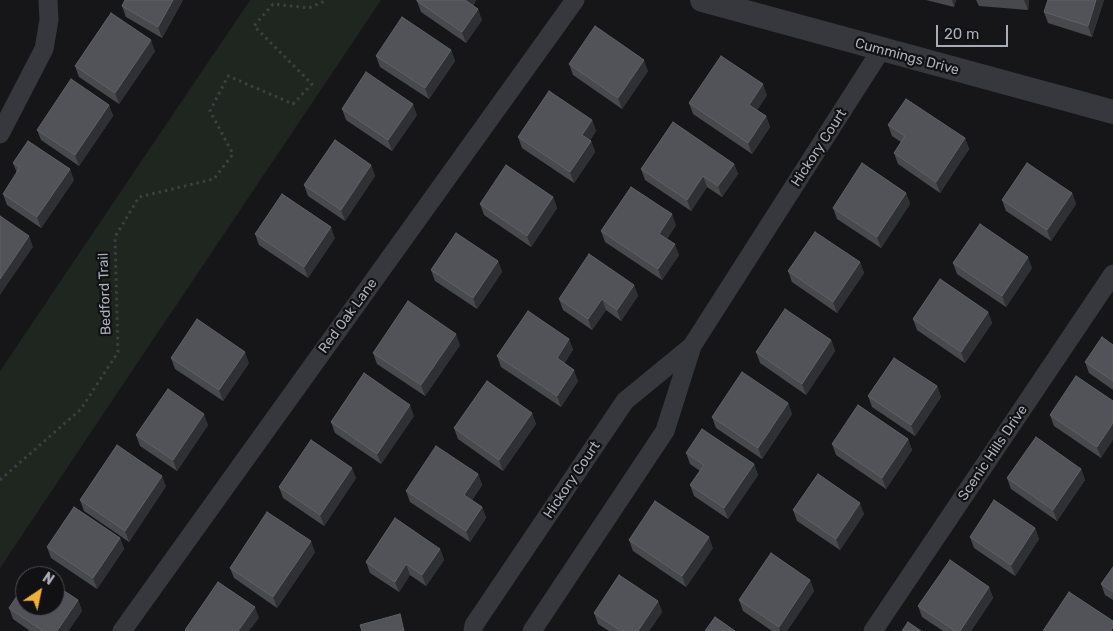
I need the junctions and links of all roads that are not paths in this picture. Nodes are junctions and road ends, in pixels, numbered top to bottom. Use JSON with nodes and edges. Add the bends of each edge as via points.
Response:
{"nodes":[{"id":1,"x":48,"y":0,"type":"edge"},
{"id":2,"x":575,"y":0,"type":"edge"},
{"id":3,"x":702,"y":0,"type":"edge"},
{"id":4,"x":881,"y":50,"type":"junction"},
{"id":5,"x":1113,"y":112,"type":"edge"},
{"id":6,"x":0,"y":134,"type":"edge"},
{"id":7,"x":1113,"y":274,"type":"edge"},
{"id":8,"x":692,"y":346,"type":"junction"},
{"id":9,"x":122,"y":631,"type":"edge"},
{"id":10,"x":473,"y":631,"type":"edge"},
{"id":11,"x":532,"y":631,"type":"edge"},
{"id":12,"x":872,"y":631,"type":"edge"}],
"edges":[{"from":1,"to":6,"type":"street","via":[[49,20],[44,49]]},
{"from":2,"to":9,"type":"street","name":"Red Oak Lane"},
{"from":3,"to":4,"type":"street","name":"Cummings Drive"},
{"from":4,"to":5,"type":"street","name":"Cummings Drive"},
{"from":4,"to":8,"type":"street","name":"Hickory Court"},
{"from":7,"to":12,"type":"street","name":"Scenic Hills Drive"},
{"from":8,"to":10,"type":"street","name":"Hickory Court","via":[[625,402]]},
{"from":8,"to":11,"type":"street","name":"Hickory Court","via":[[666,430]]}]}
